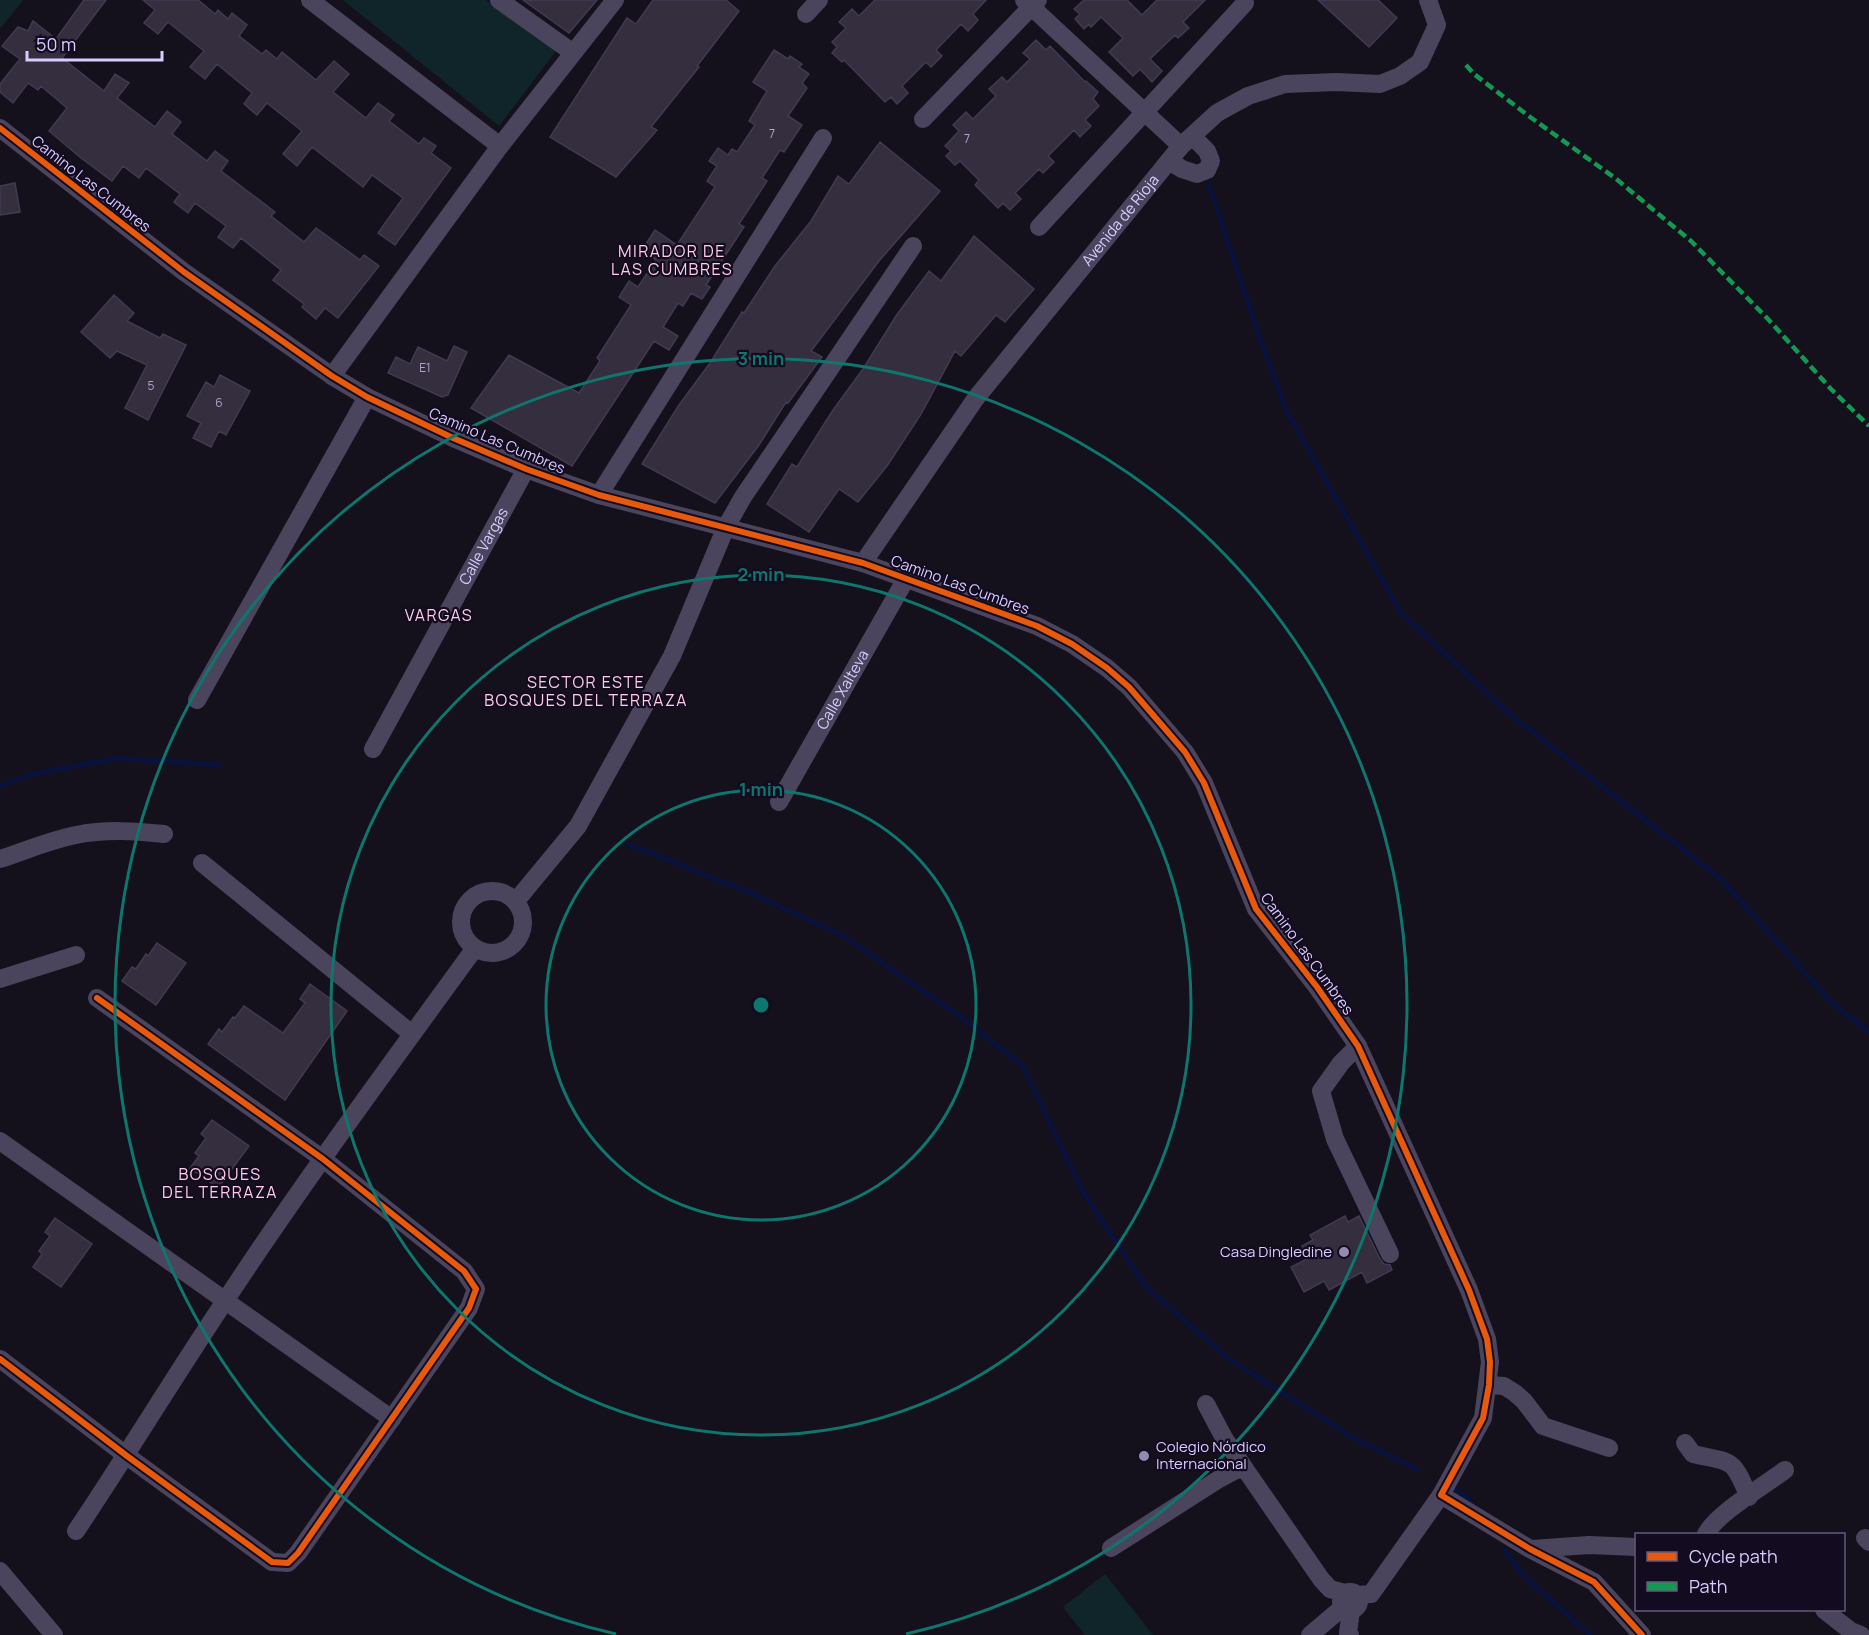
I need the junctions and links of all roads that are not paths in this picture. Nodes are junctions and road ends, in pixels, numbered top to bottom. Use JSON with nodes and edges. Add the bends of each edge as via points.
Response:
{"nodes":[{"id":1,"x":310,"y":0,"type":"edge"},
{"id":2,"x":499,"y":0,"type":"edge"},
{"id":3,"x":615,"y":0,"type":"edge"},
{"id":4,"x":819,"y":0,"type":"edge"},
{"id":5,"x":1428,"y":0,"type":"edge"},
{"id":6,"x":1031,"y":2,"type":"edge"},
{"id":7,"x":1245,"y":3,"type":"dead end"},
{"id":8,"x":806,"y":14,"type":"dead end"},
{"id":9,"x":572,"y":52,"type":"junction"},
{"id":10,"x":1145,"y":112,"type":"junction"},
{"id":11,"x":923,"y":119,"type":"dead end"},
{"id":12,"x":0,"y":128,"type":"edge"},
{"id":13,"x":823,"y":138,"type":"dead end"},
{"id":14,"x":1187,"y":141,"type":"junction"},
{"id":15,"x":500,"y":146,"type":"junction"},
{"id":16,"x":1169,"y":160,"type":"junction"},
{"id":17,"x":1039,"y":227,"type":"dead end"},
{"id":18,"x":913,"y":246,"type":"dead end"},
{"id":19,"x":332,"y":375,"type":"junction"},
{"id":20,"x":367,"y":397,"type":"junction"},
{"id":21,"x":526,"y":469,"type":"junction"},
{"id":22,"x":599,"y":495,"type":"junction"},
{"id":23,"x":726,"y":527,"type":"junction"},
{"id":24,"x":863,"y":563,"type":"junction"},
{"id":25,"x":907,"y":577,"type":"junction"},
{"id":26,"x":197,"y":700,"type":"dead end"},
{"id":27,"x":373,"y":749,"type":"dead end"},
{"id":28,"x":779,"y":802,"type":"dead end"},
{"id":29,"x":164,"y":834,"type":"dead end"},
{"id":30,"x":0,"y":859,"type":"edge"},
{"id":31,"x":202,"y":863,"type":"dead end"},
{"id":32,"x":516,"y":901,"type":"junction"},
{"id":33,"x":474,"y":948,"type":"junction"},
{"id":34,"x":76,"y":955,"type":"dead end"},
{"id":35,"x":0,"y":979,"type":"edge"},
{"id":36,"x":97,"y":998,"type":"dead end"},
{"id":37,"x":412,"y":1034,"type":"junction"},
{"id":38,"x":1358,"y":1046,"type":"junction"},
{"id":39,"x":0,"y":1141,"type":"edge"},
{"id":40,"x":323,"y":1160,"type":"junction"},
{"id":41,"x":1390,"y":1254,"type":"dead end"},
{"id":42,"x":225,"y":1301,"type":"junction"},
{"id":43,"x":0,"y":1359,"type":"edge"},
{"id":44,"x":1489,"y":1385,"type":"junction"},
{"id":45,"x":1206,"y":1404,"type":"dead end"},
{"id":46,"x":392,"y":1419,"type":"junction"},
{"id":47,"x":1685,"y":1443,"type":"dead end"},
{"id":48,"x":1609,"y":1448,"type":"dead end"},
{"id":49,"x":127,"y":1456,"type":"junction"},
{"id":50,"x":1245,"y":1469,"type":"junction"},
{"id":51,"x":1785,"y":1470,"type":"dead end"},
{"id":52,"x":1441,"y":1495,"type":"junction"},
{"id":53,"x":1749,"y":1497,"type":"junction"},
{"id":54,"x":76,"y":1530,"type":"dead end"},
{"id":55,"x":1707,"y":1533,"type":"edge"},
{"id":56,"x":1635,"y":1547,"type":"edge"},
{"id":57,"x":1111,"y":1548,"type":"dead end"},
{"id":58,"x":1530,"y":1549,"type":"junction"},
{"id":59,"x":0,"y":1570,"type":"edge"},
{"id":60,"x":1349,"y":1601,"type":"junction"},
{"id":61,"x":1825,"y":1611,"type":"edge"},
{"id":62,"x":54,"y":1635,"type":"edge"},
{"id":63,"x":1310,"y":1635,"type":"edge"},
{"id":64,"x":1350,"y":1635,"type":"edge"},
{"id":65,"x":1642,"y":1635,"type":"edge"},
{"id":66,"x":1861,"y":1635,"type":"edge"}],
"edges":[{"from":1,"to":15,"type":"street"},
{"from":2,"to":9,"type":"street"},
{"from":3,"to":9,"type":"street"},
{"from":4,"to":8,"type":"street"},
{"from":5,"to":14,"type":"street","name":"Avenida de Rioja","via":[[1437,25],[1430,45],[1420,62],[1400,76],[1380,84],[1285,84],[1248,96],[1217,113]]},
{"from":6,"to":10,"type":"street"},
{"from":6,"to":11,"type":"street"},
{"from":7,"to":10,"type":"street"},
{"from":9,"to":15,"type":"street"},
{"from":10,"to":14,"type":"street"},
{"from":10,"to":17,"type":"street"},
{"from":12,"to":19,"type":"street","name":"Camino Las Cumbres","via":[[184,272]]},
{"from":13,"to":22,"type":"street"},
{"from":14,"to":16,"type":"street","name":"Avenida de Rioja"},
{"from":14,"to":16,"type":"street","via":[[1208,151],[1211,161],[1207,170],[1197,174]]},
{"from":15,"to":19,"type":"street"},
{"from":16,"to":24,"type":"street","name":"Avenida de Rioja","via":[[976,398]]},
{"from":18,"to":23,"type":"street","via":[[743,496]]},
{"from":19,"to":20,"type":"street","name":"Camino Las Cumbres"},
{"from":20,"to":21,"type":"street","name":"Camino Las Cumbres"},
{"from":20,"to":26,"type":"street"},
{"from":21,"to":22,"type":"street","name":"Camino Las Cumbres"},
{"from":21,"to":27,"type":"street","name":"Calle Vargas"},
{"from":22,"to":23,"type":"street","name":"Camino Las Cumbres"},
{"from":23,"to":24,"type":"street","name":"Camino Las Cumbres"},
{"from":23,"to":32,"type":"street","via":[[672,656],[578,826]]},
{"from":24,"to":25,"type":"street","name":"Camino Las Cumbres"},
{"from":25,"to":28,"type":"street","name":"Calle Xalteva"},
{"from":25,"to":38,"type":"street","name":"Camino Las Cumbres","via":[[1037,626],[1072,644],[1129,687],[1185,752],[1204,783],[1256,909]]},
{"from":29,"to":30,"type":"street","via":[[107,831],[75,835]]},
{"from":31,"to":37,"type":"street"},
{"from":32,"to":33,"type":"street","via":[[524,917],[521,935],[509,949],[492,954]]},
{"from":32,"to":33,"type":"street","via":[[504,893],[489,891],[475,896],[465,908],[461,922],[465,937]]},
{"from":33,"to":37,"type":"street"},
{"from":34,"to":35,"type":"street"},
{"from":36,"to":40,"type":"street"},
{"from":37,"to":40,"type":"street"},
{"from":38,"to":41,"type":"street","via":[[1321,1091],[1335,1139]]},
{"from":38,"to":44,"type":"street","name":"Camino Las Cumbres","via":[[1469,1290],[1487,1338]]},
{"from":39,"to":42,"type":"street"},
{"from":40,"to":42,"type":"street"},
{"from":40,"to":46,"type":"street","via":[[464,1271],[476,1289],[470,1308]]},
{"from":42,"to":46,"type":"street"},
{"from":42,"to":49,"type":"street"},
{"from":43,"to":49,"type":"street"},
{"from":44,"to":48,"type":"street","via":[[1504,1386],[1515,1394],[1543,1426]]},
{"from":44,"to":52,"type":"street","name":"Camino Las Cumbres","via":[[1483,1418]]},
{"from":45,"to":50,"type":"street"},
{"from":46,"to":49,"type":"street","via":[[288,1563],[272,1562]]},
{"from":47,"to":53,"type":"street","via":[[1693,1454],[1730,1463]]},
{"from":49,"to":54,"type":"street"},
{"from":50,"to":57,"type":"street","via":[[1219,1479]]},
{"from":50,"to":60,"type":"street","via":[[1321,1579]]},
{"from":51,"to":53,"type":"street"},
{"from":52,"to":58,"type":"street"},
{"from":52,"to":60,"type":"street","name":"Camino Las Cumbres","via":[[1371,1594]]},
{"from":53,"to":55,"type":"street","via":[[1712,1524]]},
{"from":56,"to":58,"type":"street"},
{"from":58,"to":65,"type":"street","via":[[1594,1582]]},
{"from":59,"to":62,"type":"street"},
{"from":60,"to":63,"type":"street"},
{"from":60,"to":64,"type":"street"},
{"from":61,"to":66,"type":"street"}]}
